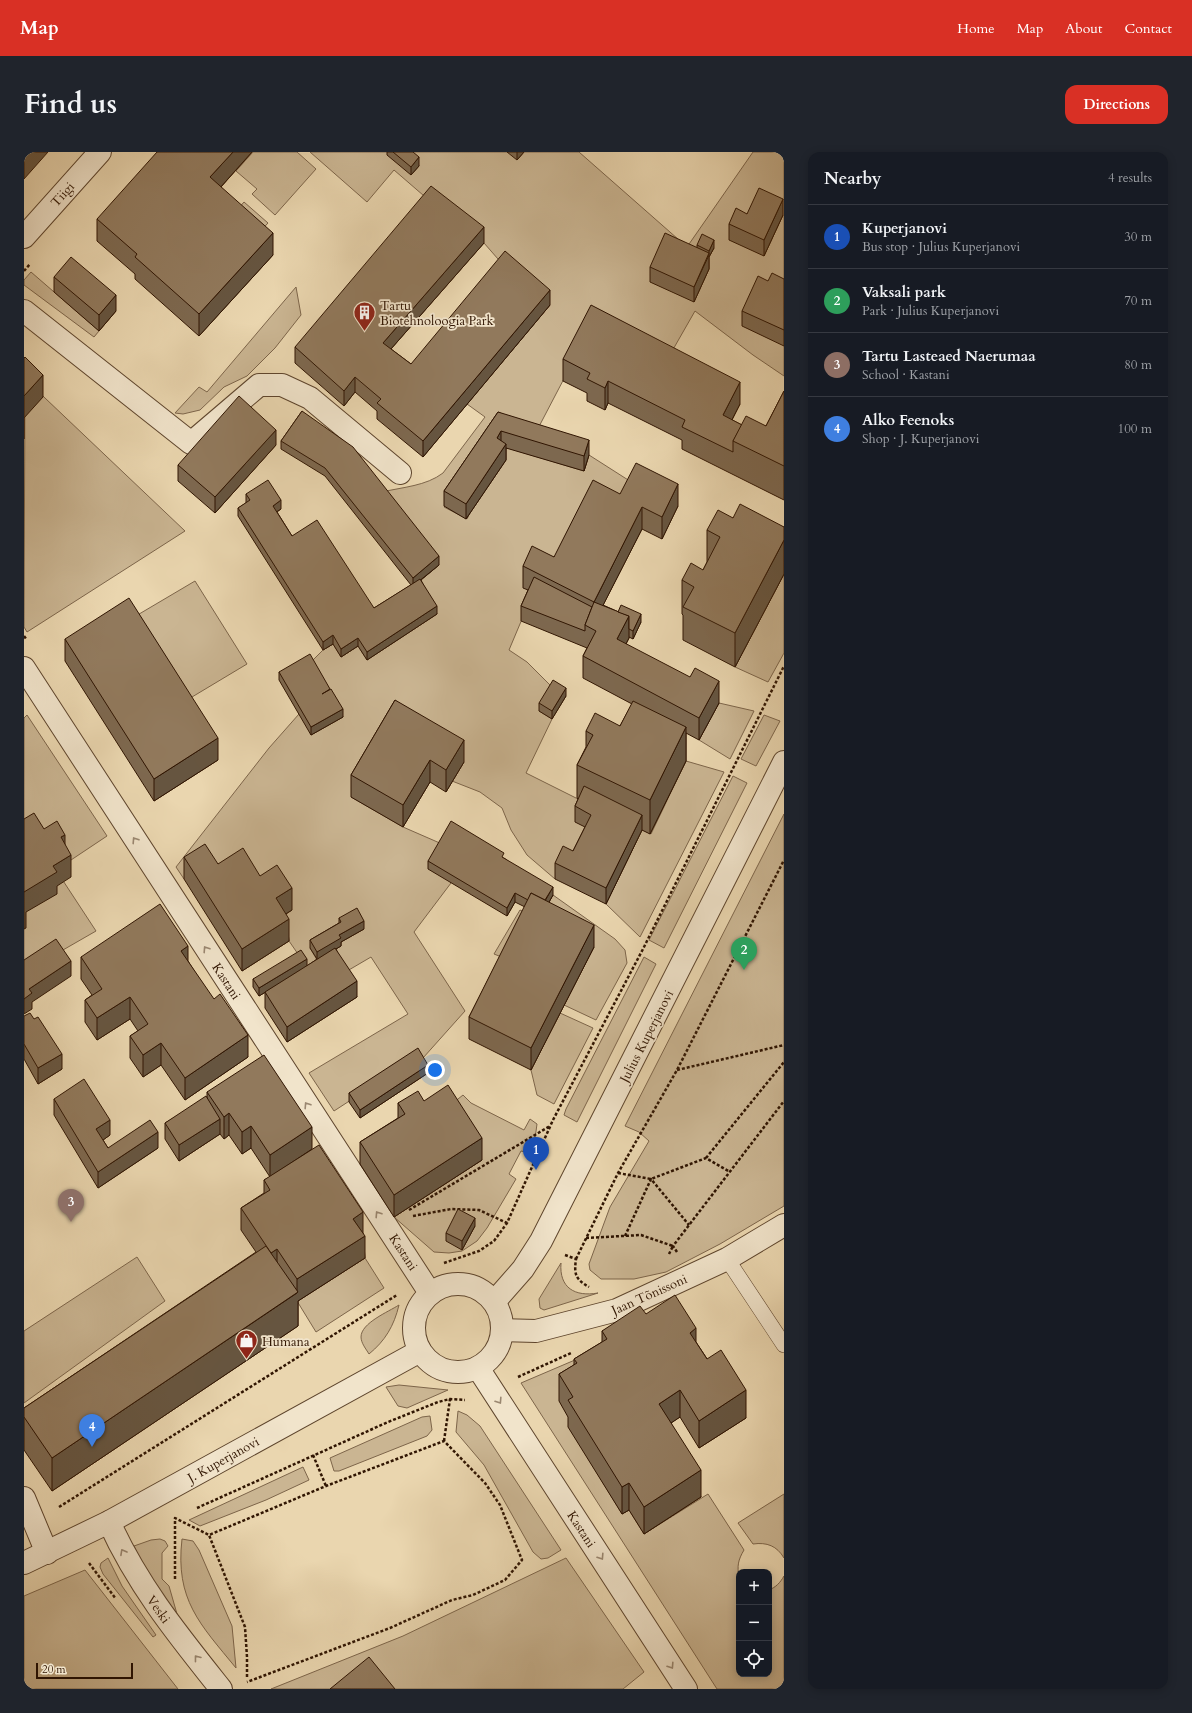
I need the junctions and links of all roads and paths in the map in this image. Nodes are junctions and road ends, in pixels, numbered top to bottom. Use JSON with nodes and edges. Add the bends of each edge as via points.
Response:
{"nodes":[{"id":1,"x":100,"y":152,"type":"edge"},
{"id":2,"x":24,"y":237,"type":"edge"},
{"id":3,"x":24,"y":311,"type":"edge"},
{"id":4,"x":400,"y":473,"type":"dead end"},
{"id":5,"x":784,"y":666,"type":"edge"},
{"id":6,"x":24,"y":668,"type":"edge"},
{"id":7,"x":784,"y":762,"type":"edge"},
{"id":8,"x":784,"y":860,"type":"edge"},
{"id":9,"x":784,"y":1045,"type":"edge"},
{"id":10,"x":784,"y":1062,"type":"edge"},
{"id":11,"x":677,"y":1070,"type":"junction"},
{"id":12,"x":784,"y":1101,"type":"edge"},
{"id":13,"x":551,"y":1126,"type":"junction"},
{"id":14,"x":706,"y":1158,"type":"junction"},
{"id":15,"x":730,"y":1172,"type":"junction"},
{"id":16,"x":618,"y":1173,"type":"junction"},
{"id":17,"x":651,"y":1179,"type":"junction"},
{"id":18,"x":407,"y":1211,"type":"dead end"},
{"id":19,"x":407,"y":1217,"type":"dead end"},
{"id":20,"x":507,"y":1223,"type":"junction"},
{"id":21,"x":689,"y":1225,"type":"junction"},
{"id":22,"x":784,"y":1225,"type":"edge"},
{"id":23,"x":626,"y":1236,"type":"junction"},
{"id":24,"x":586,"y":1238,"type":"junction"},
{"id":25,"x":674,"y":1246,"type":"junction"},
{"id":26,"x":564,"y":1255,"type":"dead end"},
{"id":27,"x":576,"y":1259,"type":"junction"},
{"id":28,"x":727,"y":1259,"type":"junction"},
{"id":29,"x":690,"y":1276,"type":"junction"},
{"id":30,"x":426,"y":1287,"type":"junction"},
{"id":31,"x":596,"y":1288,"type":"dead end"},
{"id":32,"x":495,"y":1301,"type":"junction"},
{"id":33,"x":503,"y":1330,"type":"junction"},
{"id":34,"x":784,"y":1344,"type":"edge"},
{"id":35,"x":420,"y":1350,"type":"junction"},
{"id":36,"x":577,"y":1350,"type":"dead end"},
{"id":37,"x":478,"y":1368,"type":"junction"},
{"id":38,"x":516,"y":1379,"type":"dead end"},
{"id":39,"x":450,"y":1399,"type":"dead end"},
{"id":40,"x":388,"y":1422,"type":"dead end"},
{"id":41,"x":444,"y":1441,"type":"junction"},
{"id":42,"x":314,"y":1455,"type":"junction"},
{"id":43,"x":326,"y":1486,"type":"junction"},
{"id":44,"x":24,"y":1498,"type":"edge"},
{"id":45,"x":196,"y":1509,"type":"dead end"},
{"id":46,"x":182,"y":1515,"type":"dead end"},
{"id":47,"x":175,"y":1518,"type":"junction"},
{"id":48,"x":169,"y":1521,"type":"dead end"},
{"id":49,"x":109,"y":1522,"type":"junction"},
{"id":50,"x":35,"y":1527,"type":"junction"},
{"id":51,"x":209,"y":1535,"type":"junction"},
{"id":52,"x":46,"y":1553,"type":"junction"},
{"id":53,"x":24,"y":1562,"type":"edge"},
{"id":54,"x":247,"y":1682,"type":"junction"},
{"id":55,"x":221,"y":1689,"type":"edge"},
{"id":56,"x":244,"y":1689,"type":"edge"},
{"id":57,"x":686,"y":1689,"type":"edge"}],
"edges":[{"from":1,"to":2,"type":"street","name":"Tiigi"},
{"from":3,"to":4,"type":"street","via":[[191,443],[259,384],[282,386],[310,398]]},
{"from":5,"to":13,"type":"path","via":[[643,949]]},
{"from":30,"to":6,"type":"street","name":"Kastani","one_way":true},
{"from":7,"to":32,"type":"street","name":"Julius Kuperjanovi","via":[[542,1241],[523,1269]]},
{"from":8,"to":11,"type":"path"},
{"from":9,"to":11,"type":"path"},
{"from":10,"to":14,"type":"path"},
{"from":11,"to":16,"type":"path"},
{"from":12,"to":15,"type":"path"},
{"from":13,"to":18,"type":"path"},
{"from":13,"to":20,"type":"path"},
{"from":14,"to":15,"type":"path"},
{"from":14,"to":17,"type":"path"},
{"from":15,"to":21,"type":"path"},
{"from":16,"to":17,"type":"path"},
{"from":16,"to":24,"type":"path"},
{"from":17,"to":21,"type":"path"},
{"from":17,"to":23,"type":"path"},
{"from":19,"to":20,"type":"path","via":[[451,1209],[479,1210]]},
{"from":20,"to":30,"type":"path","via":[[494,1240],[479,1252],[444,1263]]},
{"from":21,"to":25,"type":"path"},
{"from":22,"to":28,"type":"street","name":"Jaan Tõnissoni"},
{"from":23,"to":24,"type":"path"},
{"from":23,"to":25,"type":"path","via":[[641,1235]]},
{"from":24,"to":27,"type":"path"},
{"from":25,"to":29,"type":"path"},
{"from":26,"to":27,"type":"path"},
{"from":27,"to":31,"type":"path","via":[[574,1271],[580,1282],[590,1288]]},
{"from":28,"to":29,"type":"street","name":"Jaan Tõnissoni"},
{"from":28,"to":34,"type":"lane"},
{"from":29,"to":33,"type":"street","name":"Jaan Tõnissoni","via":[[617,1310],[536,1331]]},
{"from":30,"to":32,"type":"street","via":[[455,1283],[470,1284],[485,1291]]},
{"from":30,"to":35,"type":"street","via":[[415,1319],[414,1336]]},
{"from":30,"to":50,"type":"path","via":[[63,1504]]},
{"from":32,"to":33,"type":"street","via":[[502,1318]]},
{"from":33,"to":37,"type":"street","via":[[494,1356]]},
{"from":35,"to":37,"type":"street","via":[[426,1359],[441,1369],[462,1372]]},
{"from":35,"to":49,"type":"street","name":"J. Kuperjanovi"},
{"from":36,"to":38,"type":"path"},
{"from":37,"to":57,"type":"street","name":"Kastani","one_way":true},
{"from":39,"to":41,"type":"path"},
{"from":40,"to":42,"type":"path"},
{"from":41,"to":43,"type":"path"},
{"from":41,"to":54,"type":"path","via":[[486,1483],[500,1505],[522,1560],[505,1580],[473,1595],[452,1600],[390,1628]]},
{"from":42,"to":43,"type":"path"},
{"from":42,"to":45,"type":"path"},
{"from":43,"to":51,"type":"path"},
{"from":44,"to":50,"type":"street"},
{"from":46,"to":47,"type":"path"},
{"from":47,"to":48,"type":"path"},
{"from":47,"to":51,"type":"path"},
{"from":49,"to":52,"type":"street","name":"J. Kuperjanovi"},
{"from":55,"to":49,"type":"street","name":"Veski","one_way":true,"via":[[148,1594]]},
{"from":50,"to":52,"type":"street"},
{"from":51,"to":54,"type":"path","via":[[245,1627]]},
{"from":52,"to":53,"type":"street","name":"J. Kuperjanovi"},
{"from":54,"to":56,"type":"path"}]}
